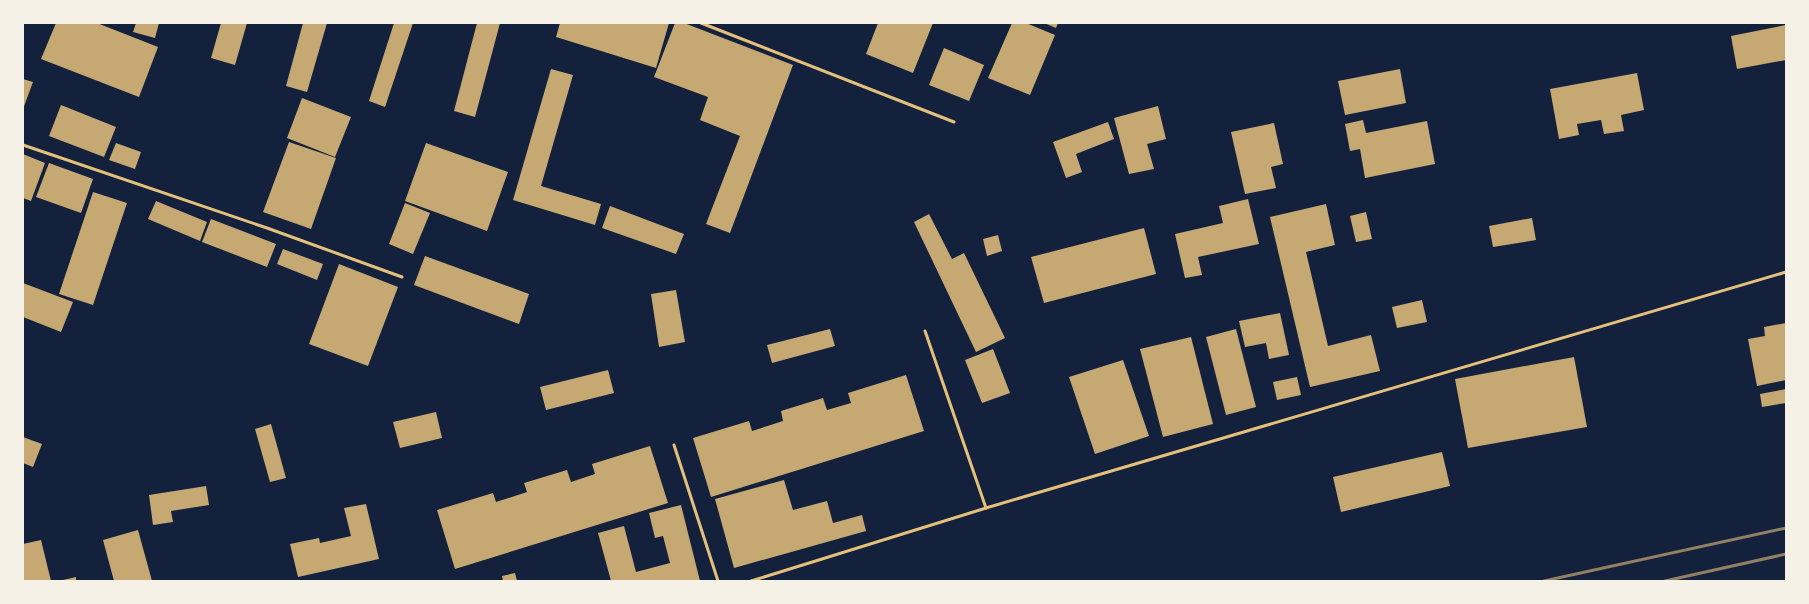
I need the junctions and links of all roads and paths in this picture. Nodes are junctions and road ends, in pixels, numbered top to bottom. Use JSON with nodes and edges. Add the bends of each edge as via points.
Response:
{"nodes":[{"id":1,"x":701,"y":23,"type":"edge"},
{"id":2,"x":954,"y":122,"type":"dead end"},
{"id":3,"x":23,"y":145,"type":"edge"},
{"id":4,"x":1786,"y":272,"type":"edge"},
{"id":5,"x":402,"y":277,"type":"dead end"},
{"id":6,"x":925,"y":331,"type":"dead end"},
{"id":7,"x":674,"y":445,"type":"dead end"},
{"id":8,"x":986,"y":508,"type":"junction"},
{"id":9,"x":718,"y":581,"type":"edge"},
{"id":10,"x":751,"y":581,"type":"edge"}],
"edges":[{"from":1,"to":2,"type":"lane"},
{"from":3,"to":5,"type":"lane"},
{"from":4,"to":8,"type":"lane"},
{"from":6,"to":8,"type":"lane"},
{"from":7,"to":9,"type":"lane"},
{"from":8,"to":10,"type":"lane"}]}
